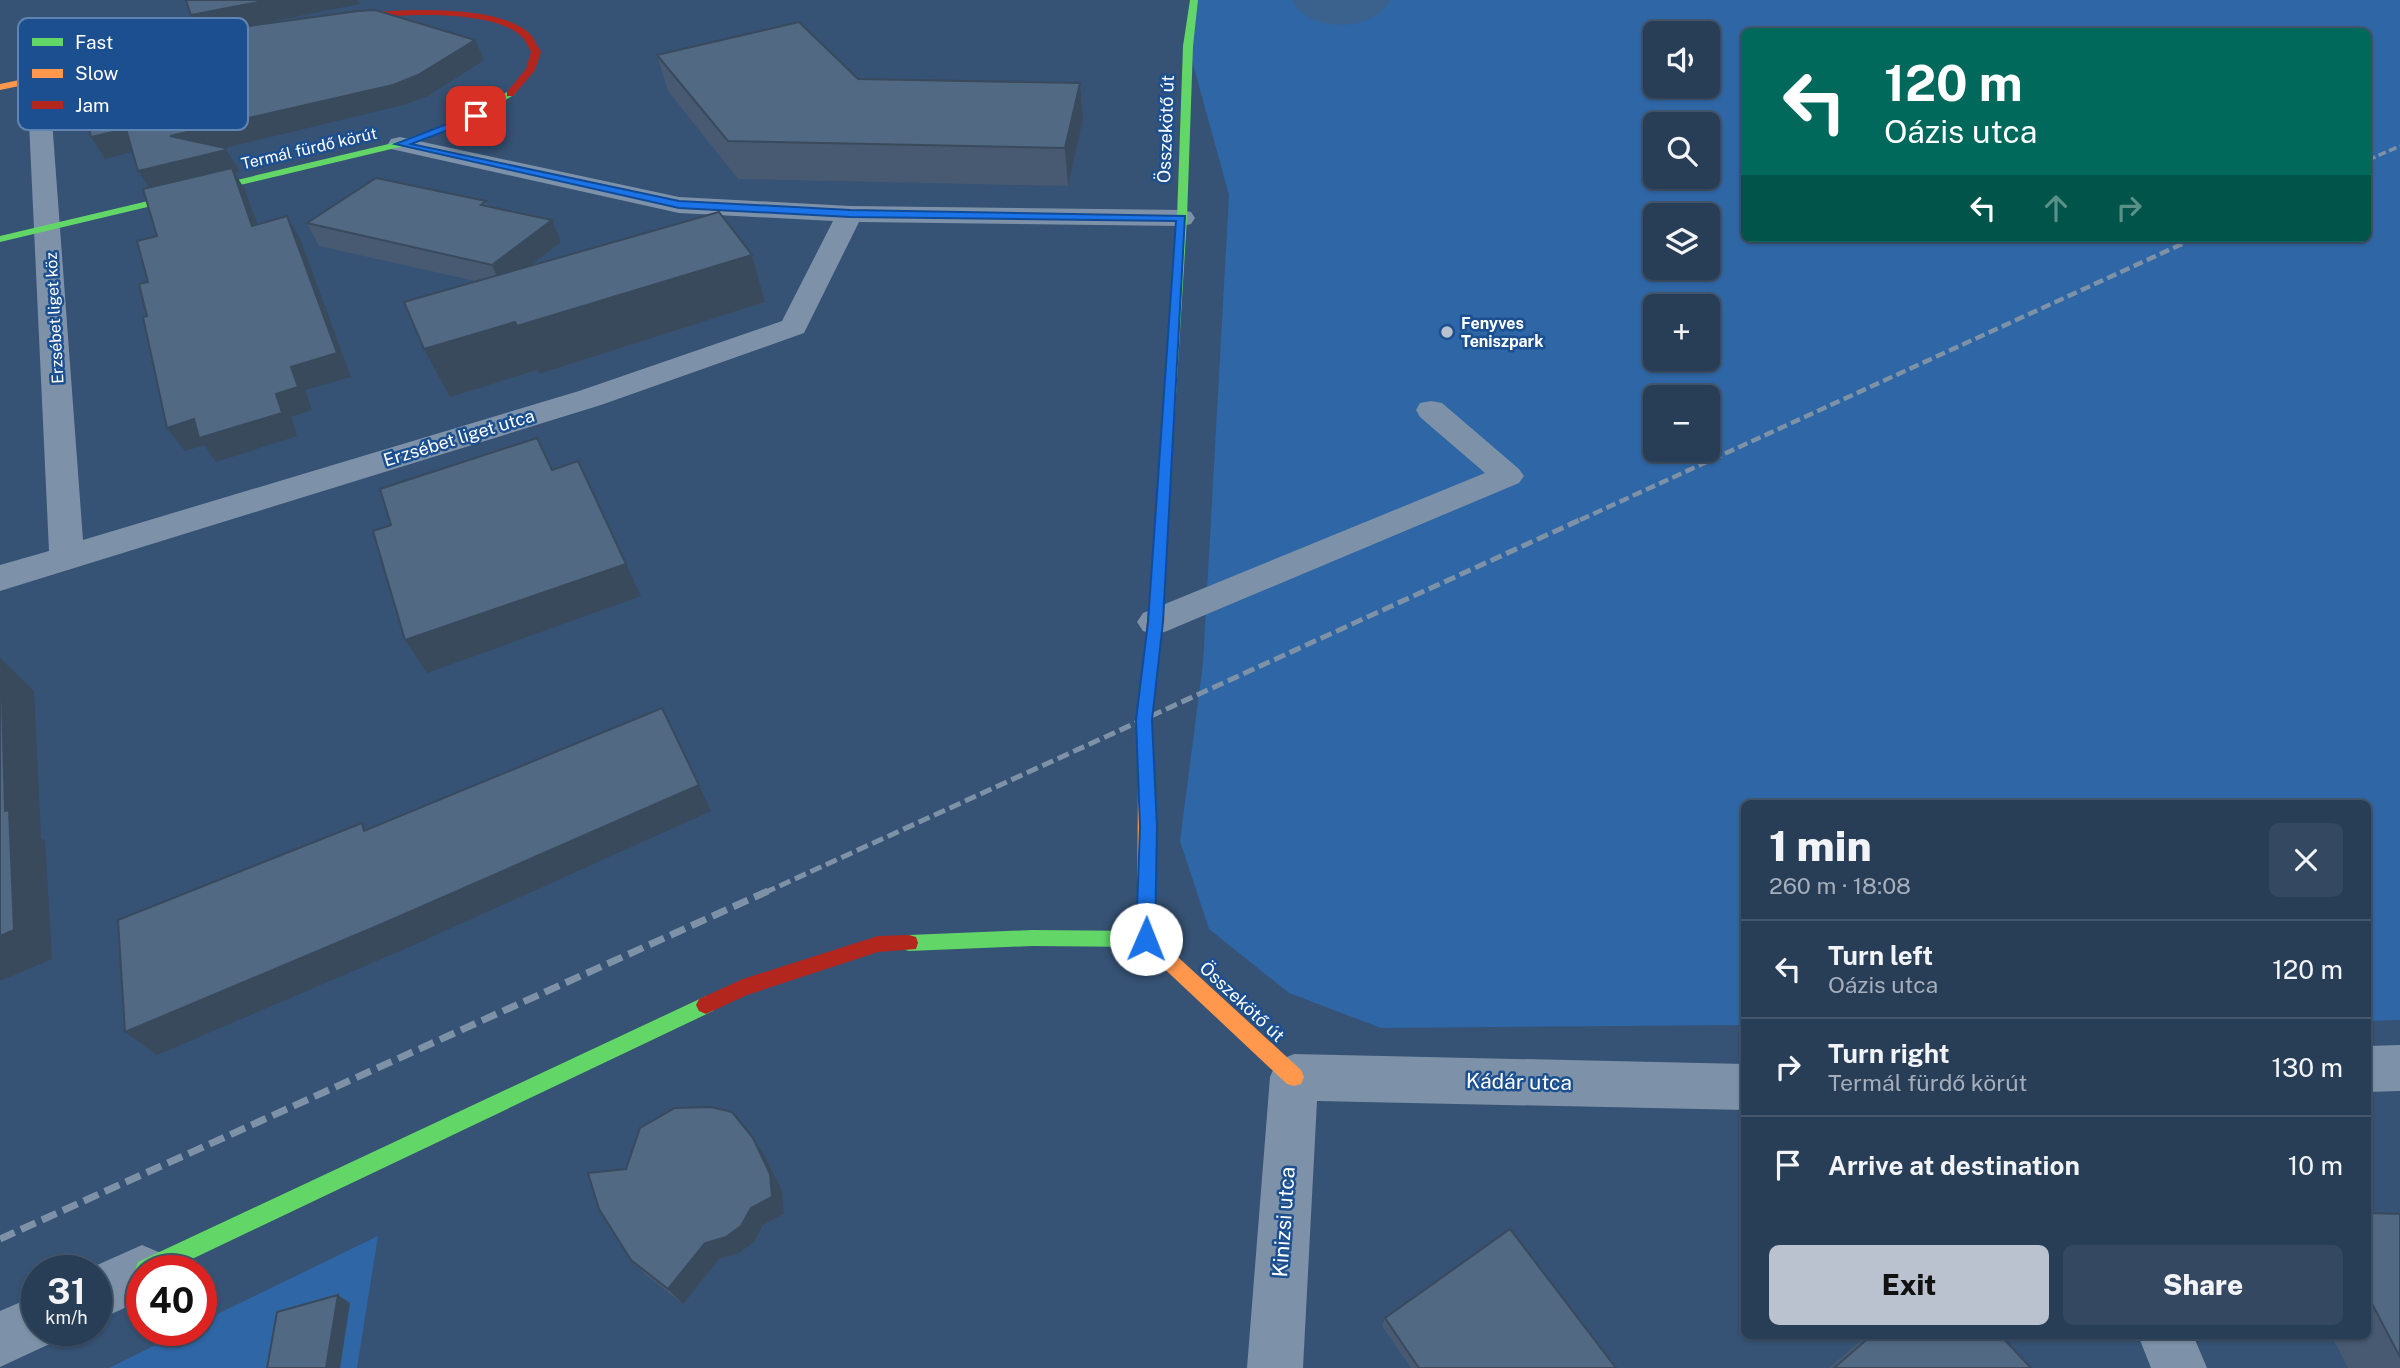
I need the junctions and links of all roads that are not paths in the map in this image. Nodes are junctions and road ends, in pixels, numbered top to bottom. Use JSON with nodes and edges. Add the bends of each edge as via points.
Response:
{"nodes":[{"id":1,"x":1194,"y":0,"type":"edge"},
{"id":2,"x":455,"y":4,"type":"edge"},
{"id":3,"x":306,"y":23,"type":"edge"},
{"id":4,"x":267,"y":31,"type":"edge"},
{"id":5,"x":248,"y":35,"type":"edge"},
{"id":6,"x":18,"y":83,"type":"edge"},
{"id":7,"x":0,"y":87,"type":"edge"},
{"id":8,"x":42,"y":130,"type":"edge"},
{"id":9,"x":400,"y":144,"type":"junction"},
{"id":10,"x":850,"y":214,"type":"junction"},
{"id":11,"x":1182,"y":218,"type":"junction"},
{"id":12,"x":49,"y":227,"type":"junction"},
{"id":13,"x":0,"y":239,"type":"edge"},
{"id":14,"x":1431,"y":410,"type":"dead end"},
{"id":15,"x":67,"y":557,"type":"junction"},
{"id":16,"x":0,"y":578,"type":"edge"},
{"id":17,"x":1155,"y":622,"type":"junction"},
{"id":18,"x":1146,"y":939,"type":"junction"},
{"id":19,"x":2400,"y":1068,"type":"edge"},
{"id":20,"x":2371,"y":1069,"type":"edge"},
{"id":21,"x":1294,"y":1077,"type":"junction"},
{"id":22,"x":1741,"y":1087,"type":"edge"},
{"id":23,"x":178,"y":1255,"type":"edge"},
{"id":24,"x":21,"y":1329,"type":"edge"},
{"id":25,"x":0,"y":1339,"type":"edge"},
{"id":26,"x":2167,"y":1339,"type":"edge"},
{"id":27,"x":1275,"y":1368,"type":"edge"},
{"id":28,"x":2179,"y":1368,"type":"edge"}],
"edges":[{"from":1,"to":11,"type":"street","name":"Összekötő út"},
{"from":2,"to":3,"type":"street","name":"Termál fürdő körút"},
{"from":2,"to":9,"type":"street","name":"Termál fürdő körút","via":[[518,24],[535,44],[533,67],[502,101],[476,116]]},
{"from":4,"to":5,"type":"street"},
{"from":6,"to":7,"type":"street"},
{"from":8,"to":12,"type":"street","name":"Erzsébet liget köz"},
{"from":9,"to":10,"type":"street","via":[[679,205]]},
{"from":9,"to":12,"type":"street","name":"Termál fürdő körút"},
{"from":10,"to":11,"type":"street"},
{"from":10,"to":15,"type":"street","name":"Erzsébet liget utca","via":[[794,327],[590,398]]},
{"from":11,"to":17,"type":"street","name":"Összekötő út"},
{"from":12,"to":13,"type":"street","name":"Termál fürdő körút"},
{"from":12,"to":15,"type":"street","name":"Erzsébet liget köz"},
{"from":14,"to":17,"type":"lane","via":[[1508,476]]},
{"from":15,"to":16,"type":"street","name":"Erzsébet liget utca"},
{"from":17,"to":18,"type":"street","name":"Összekötő út","via":[[1144,720]]},
{"from":18,"to":21,"type":"street","name":"Összekötő út"},
{"from":18,"to":23,"type":"street","via":[[878,944],[744,988]]},
{"from":19,"to":20,"type":"street"},
{"from":21,"to":22,"type":"street","name":"Kádár utca"},
{"from":21,"to":27,"type":"street","name":"Kinizsi utca"},
{"from":24,"to":25,"type":"street"},
{"from":26,"to":28,"type":"street"}]}
